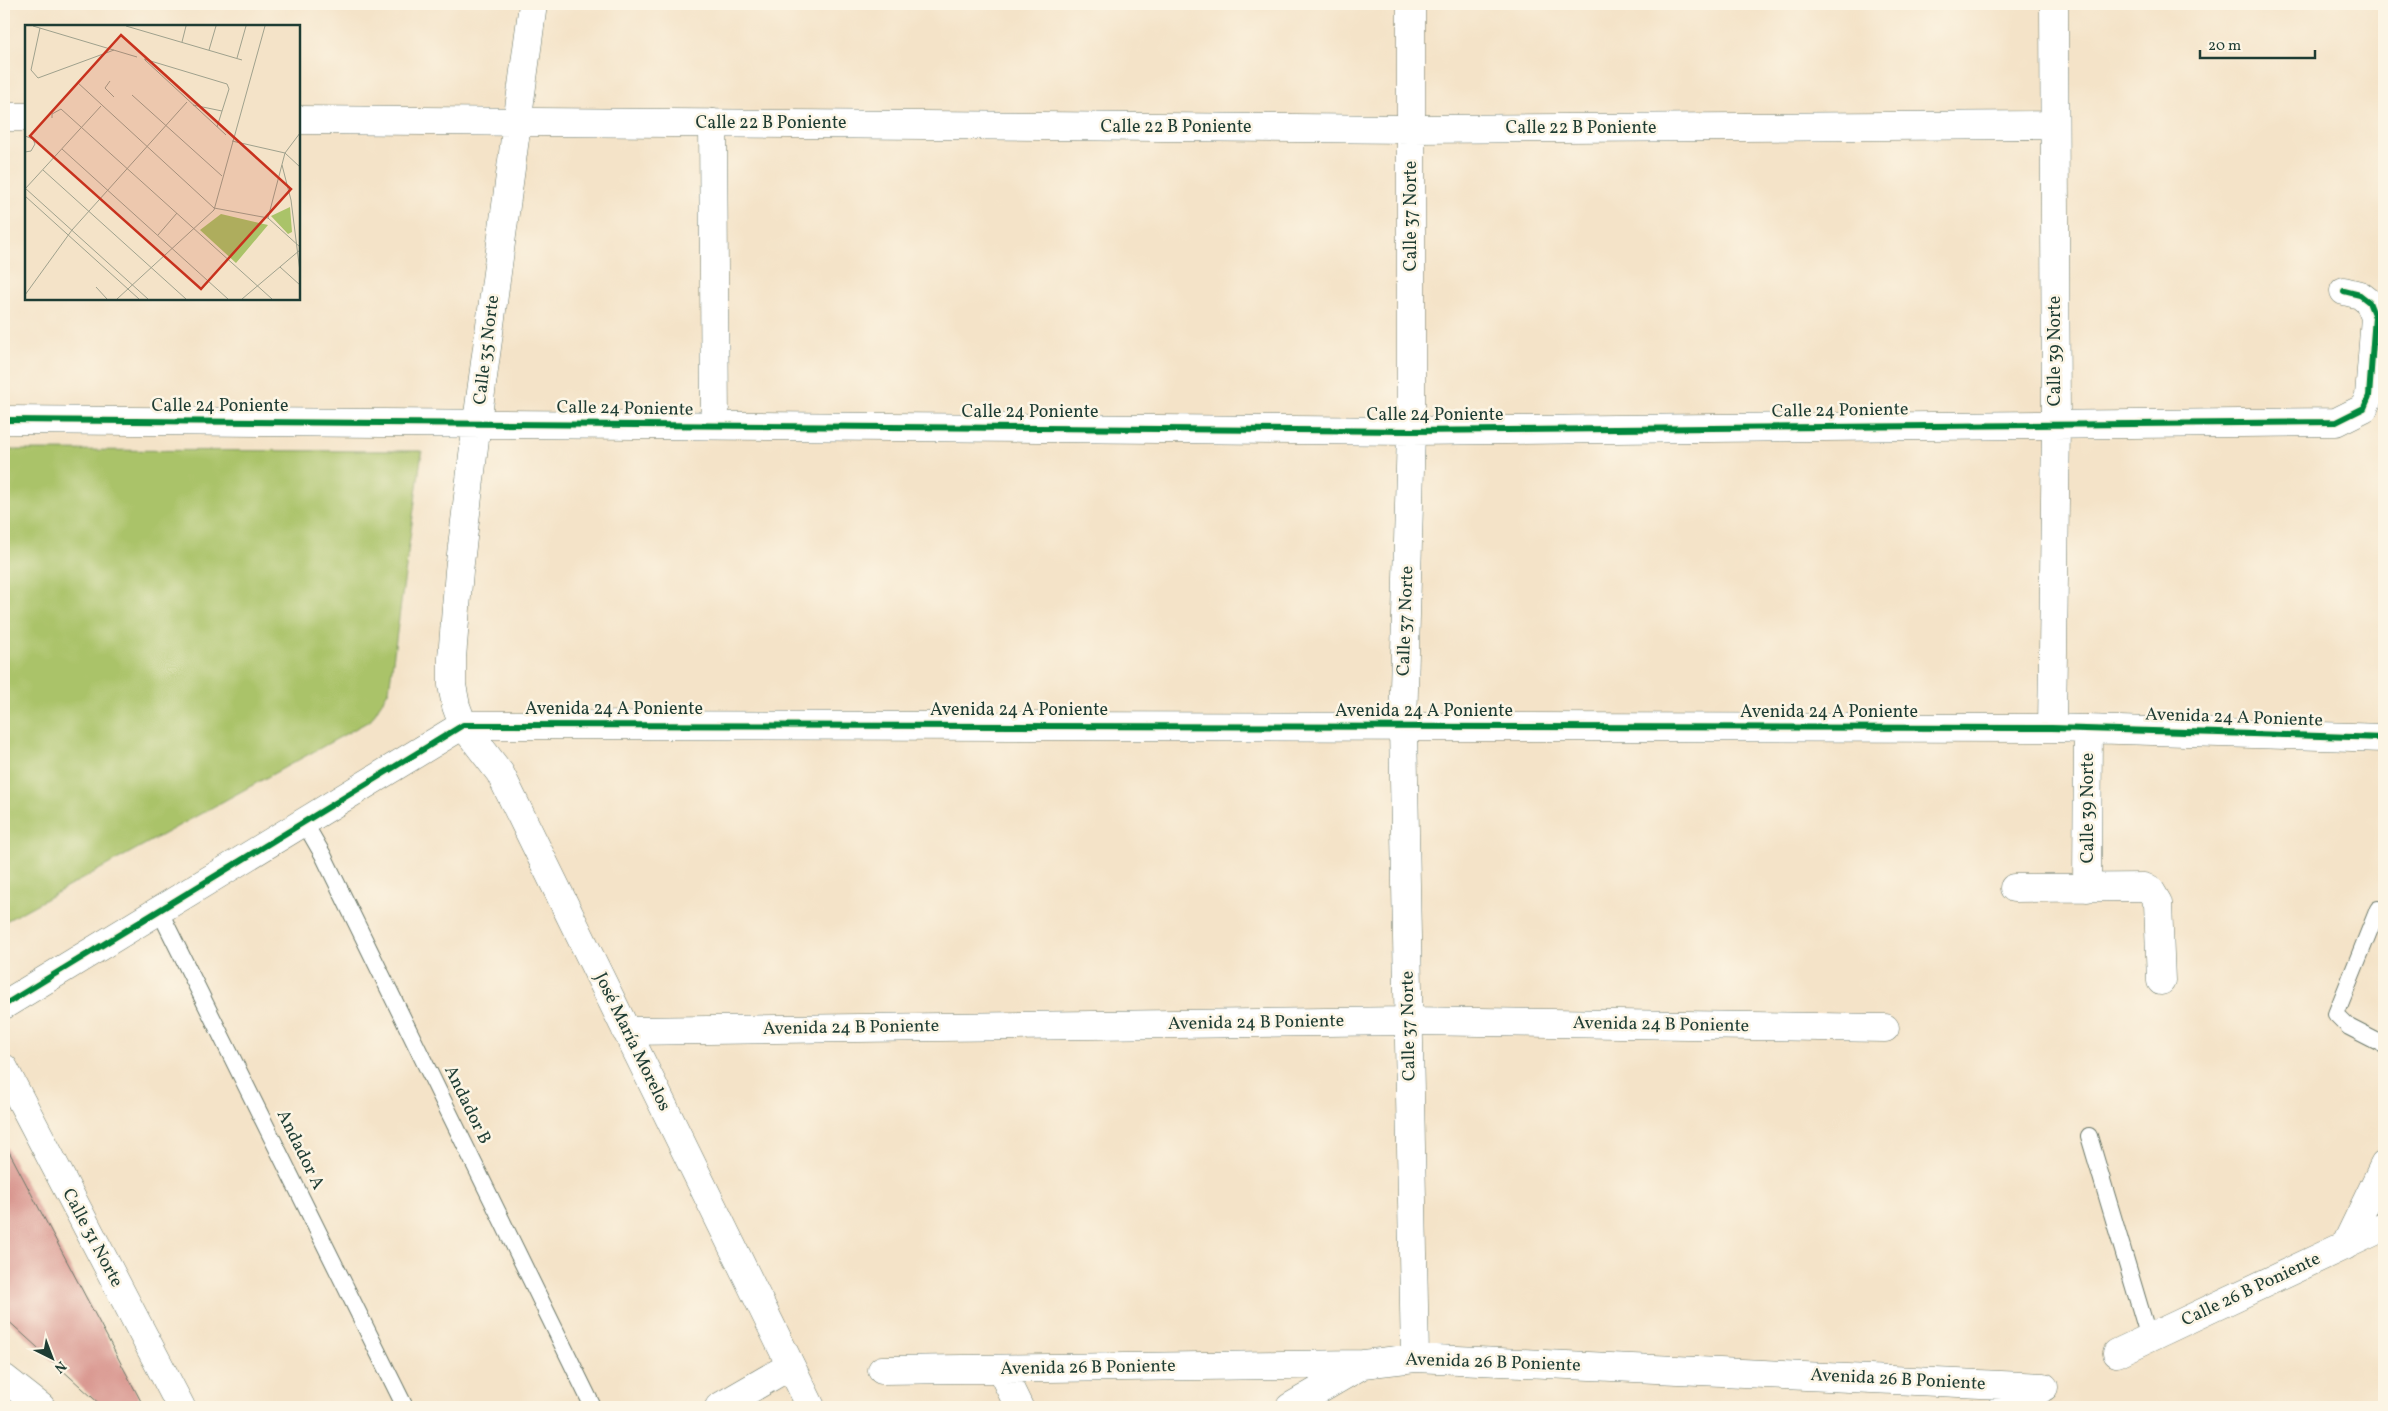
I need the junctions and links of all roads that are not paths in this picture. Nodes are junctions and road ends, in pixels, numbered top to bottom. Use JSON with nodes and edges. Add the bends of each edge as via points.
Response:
{"nodes":[{"id":1,"x":533,"y":4,"type":"edge"},
{"id":2,"x":1411,"y":4,"type":"edge"},
{"id":3,"x":2054,"y":4,"type":"edge"},
{"id":4,"x":4,"y":117,"type":"edge"},
{"id":5,"x":25,"y":117,"type":"edge"},
{"id":6,"x":300,"y":120,"type":"edge"},
{"id":7,"x":516,"y":121,"type":"junction"},
{"id":8,"x":713,"y":123,"type":"junction"},
{"id":9,"x":2054,"y":125,"type":"junction"},
{"id":10,"x":1411,"y":129,"type":"junction"},
{"id":11,"x":2344,"y":291,"type":"dead end"},
{"id":12,"x":4,"y":420,"type":"edge"},
{"id":13,"x":477,"y":422,"type":"junction"},
{"id":14,"x":2056,"y":424,"type":"junction"},
{"id":15,"x":715,"y":425,"type":"junction"},
{"id":16,"x":1411,"y":431,"type":"junction"},
{"id":17,"x":463,"y":725,"type":"junction"},
{"id":18,"x":1403,"y":726,"type":"junction"},
{"id":19,"x":2052,"y":728,"type":"junction"},
{"id":20,"x":2088,"y":729,"type":"junction"},
{"id":21,"x":2384,"y":738,"type":"edge"},
{"id":22,"x":304,"y":822,"type":"junction"},
{"id":23,"x":2014,"y":888,"type":"dead end"},
{"id":24,"x":2088,"y":888,"type":"junction"},
{"id":25,"x":2378,"y":909,"type":"dead end"},
{"id":26,"x":159,"y":910,"type":"junction"},
{"id":27,"x":2161,"y":981,"type":"dead end"},
{"id":28,"x":4,"y":1005,"type":"edge"},
{"id":29,"x":1409,"y":1021,"type":"junction"},
{"id":30,"x":1885,"y":1028,"type":"dead end"},
{"id":31,"x":626,"y":1031,"type":"junction"},
{"id":32,"x":2384,"y":1045,"type":"edge"},
{"id":33,"x":4,"y":1068,"type":"edge"},
{"id":34,"x":2090,"y":1136,"type":"dead end"},
{"id":35,"x":2384,"y":1165,"type":"edge"},
{"id":36,"x":2384,"y":1227,"type":"edge"},
{"id":37,"x":2345,"y":1246,"type":"junction"},
{"id":38,"x":2149,"y":1338,"type":"junction"},
{"id":39,"x":2117,"y":1353,"type":"dead end"},
{"id":40,"x":1415,"y":1358,"type":"junction"},
{"id":41,"x":1363,"y":1364,"type":"junction"},
{"id":42,"x":790,"y":1366,"type":"junction"},
{"id":43,"x":882,"y":1370,"type":"dead end"},
{"id":44,"x":1001,"y":1370,"type":"junction"},
{"id":45,"x":4,"y":1378,"type":"edge"},
{"id":46,"x":41,"y":1407,"type":"edge"},
{"id":47,"x":181,"y":1407,"type":"edge"},
{"id":48,"x":405,"y":1407,"type":"edge"},
{"id":49,"x":593,"y":1407,"type":"edge"},
{"id":50,"x":719,"y":1407,"type":"edge"},
{"id":51,"x":811,"y":1407,"type":"edge"},
{"id":52,"x":1020,"y":1407,"type":"edge"},
{"id":53,"x":1290,"y":1407,"type":"edge"},
{"id":54,"x":2002,"y":1407,"type":"edge"}],
"edges":[{"from":1,"to":7,"type":"street","name":"Calle 35 Norte"},
{"from":2,"to":10,"type":"street","name":"Calle 37 Norte"},
{"from":3,"to":9,"type":"street","name":"Calle 39 Norte"},
{"from":4,"to":5,"type":"street"},
{"from":6,"to":7,"type":"street","name":"Calle 22 B Poniente"},
{"from":7,"to":8,"type":"street","name":"Calle 22 B Poniente"},
{"from":7,"to":13,"type":"street","name":"Calle 35 Norte"},
{"from":8,"to":10,"type":"street","name":"Calle 22 B Poniente"},
{"from":8,"to":15,"type":"street"},
{"from":9,"to":10,"type":"street","name":"Calle 22 B Poniente"},
{"from":9,"to":14,"type":"street","name":"Calle 39 Norte"},
{"from":10,"to":16,"type":"street","name":"Calle 37 Norte"},
{"from":11,"to":14,"type":"street","name":"Calle 24 Poniente","via":[[2360,295],[2369,302],[2375,317],[2369,396],[2364,408],[2350,417],[2336,422]]},
{"from":12,"to":13,"type":"street","name":"Calle 24 Poniente"},
{"from":13,"to":15,"type":"street","name":"Calle 24 Poniente"},
{"from":13,"to":17,"type":"street","name":"Calle 35 Norte","via":[[452,658],[452,685]]},
{"from":14,"to":16,"type":"street","name":"Calle 24 Poniente"},
{"from":14,"to":19,"type":"street","name":"Calle 39 Norte"},
{"from":15,"to":16,"type":"street","name":"Calle 24 Poniente"},
{"from":16,"to":18,"type":"street","name":"Calle 37 Norte"},
{"from":17,"to":18,"type":"street","name":"Avenida 24 A Poniente"},
{"from":17,"to":22,"type":"street"},
{"from":17,"to":31,"type":"street","name":"José María Morelos","via":[[500,773]]},
{"from":18,"to":19,"type":"street","name":"Avenida 24 A Poniente"},
{"from":18,"to":29,"type":"street","name":"Calle 37 Norte"},
{"from":19,"to":20,"type":"street","name":"Avenida 24 A Poniente"},
{"from":20,"to":21,"type":"street","name":"Avenida 24 A Poniente"},
{"from":20,"to":24,"type":"street","name":"Calle 39 Norte"},
{"from":22,"to":26,"type":"street"},
{"from":22,"to":49,"type":"lane","name":"Andador B"},
{"from":23,"to":24,"type":"street"},
{"from":24,"to":27,"type":"street","via":[[2144,887],[2151,891],[2158,903]]},
{"from":25,"to":32,"type":"lane","via":[[2336,1014],[2349,1027]]},
{"from":26,"to":28,"type":"street"},
{"from":26,"to":48,"type":"lane","name":"Andador A"},
{"from":29,"to":30,"type":"street","name":"Avenida 24 B Poniente"},
{"from":29,"to":31,"type":"street","name":"Avenida 24 B Poniente"},
{"from":29,"to":40,"type":"street","name":"Calle 37 Norte"},
{"from":31,"to":42,"type":"street","name":"José María Morelos"},
{"from":33,"to":47,"type":"street","name":"Calle 31 Norte"},
{"from":34,"to":38,"type":"lane"},
{"from":35,"to":37,"type":"street"},
{"from":36,"to":37,"type":"street","name":"Calle 26 B Poniente"},
{"from":37,"to":38,"type":"street","name":"Calle 26 B Poniente"},
{"from":38,"to":39,"type":"street","name":"Calle 26 B Poniente"},
{"from":40,"to":41,"type":"street","name":"Avenida 26 B Poniente"},
{"from":40,"to":54,"type":"street","name":"Avenida 26 B Poniente","via":[[2044,1387]]},
{"from":41,"to":44,"type":"street","name":"Avenida 26 B Poniente"},
{"from":41,"to":53,"type":"street"},
{"from":42,"to":50,"type":"street"},
{"from":42,"to":51,"type":"street","name":"José María Morelos"},
{"from":43,"to":44,"type":"street","name":"Avenida 26 B Poniente"},
{"from":44,"to":52,"type":"street"},
{"from":45,"to":46,"type":"street"}]}
